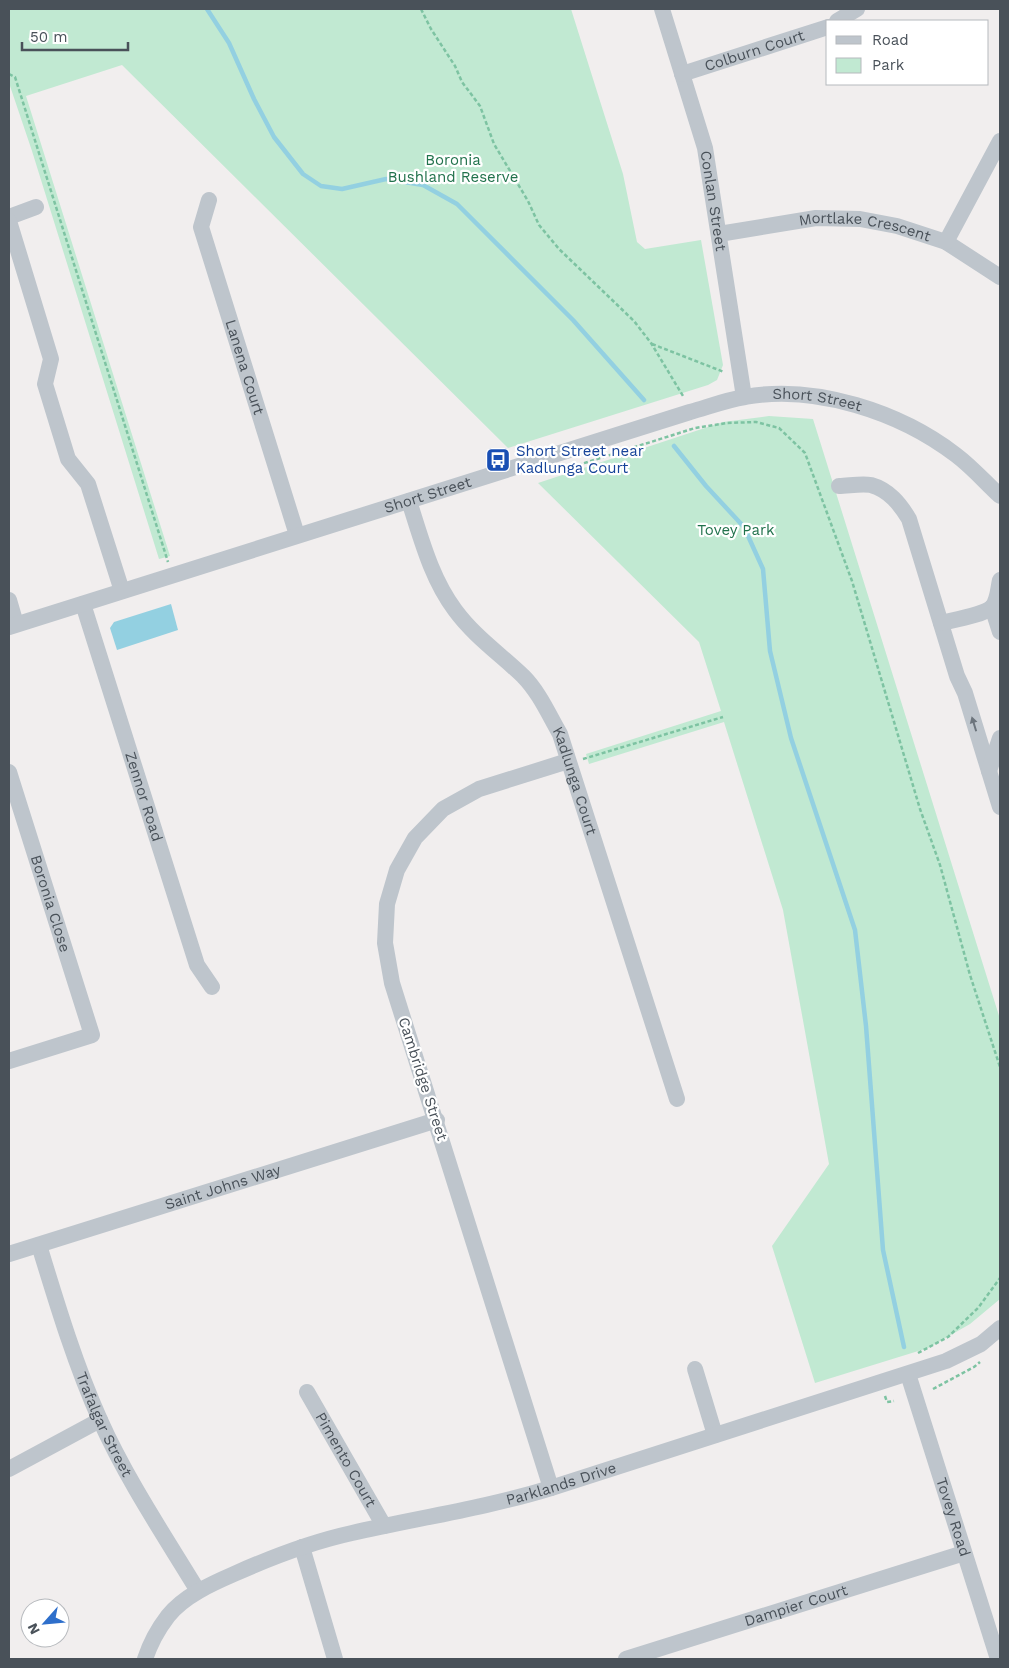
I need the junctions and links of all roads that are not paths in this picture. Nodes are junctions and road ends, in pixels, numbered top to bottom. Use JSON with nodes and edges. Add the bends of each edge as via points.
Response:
{"nodes":[{"id":1,"x":662,"y":9,"type":"edge"},
{"id":2,"x":857,"y":9,"type":"edge"},
{"id":3,"x":839,"y":20,"type":"edge"},
{"id":4,"x":826,"y":28,"type":"edge"},
{"id":5,"x":682,"y":74,"type":"junction"},
{"id":6,"x":1000,"y":141,"type":"edge"},
{"id":7,"x":210,"y":200,"type":"dead end"},
{"id":8,"x":36,"y":207,"type":"dead end"},
{"id":9,"x":9,"y":217,"type":"edge"},
{"id":10,"x":9,"y":221,"type":"edge"},
{"id":11,"x":719,"y":234,"type":"junction"},
{"id":12,"x":946,"y":242,"type":"junction"},
{"id":13,"x":1000,"y":277,"type":"edge"},
{"id":14,"x":744,"y":397,"type":"junction"},
{"id":15,"x":838,"y":486,"type":"dead end"},
{"id":16,"x":1000,"y":496,"type":"edge"},
{"id":17,"x":409,"y":501,"type":"junction"},
{"id":18,"x":297,"y":535,"type":"junction"},
{"id":19,"x":1000,"y":580,"type":"edge"},
{"id":20,"x":122,"y":591,"type":"junction"},
{"id":21,"x":9,"y":600,"type":"edge"},
{"id":22,"x":83,"y":604,"type":"junction"},
{"id":23,"x":992,"y":607,"type":"junction"},
{"id":24,"x":941,"y":623,"type":"junction"},
{"id":25,"x":13,"y":626,"type":"edge"},
{"id":26,"x":1000,"y":632,"type":"edge"},
{"id":27,"x":1000,"y":738,"type":"edge"},
{"id":28,"x":568,"y":762,"type":"junction"},
{"id":29,"x":989,"y":771,"type":"junction"},
{"id":30,"x":9,"y":772,"type":"edge"},
{"id":31,"x":1000,"y":808,"type":"edge"},
{"id":32,"x":212,"y":987,"type":"dead end"},
{"id":33,"x":9,"y":1061,"type":"edge"},
{"id":34,"x":677,"y":1099,"type":"dead end"},
{"id":35,"x":437,"y":1120,"type":"junction"},
{"id":36,"x":39,"y":1245,"type":"junction"},
{"id":37,"x":9,"y":1254,"type":"edge"},
{"id":38,"x":1000,"y":1328,"type":"edge"},
{"id":39,"x":695,"y":1369,"type":"dead end"},
{"id":40,"x":908,"y":1374,"type":"junction"},
{"id":41,"x":307,"y":1392,"type":"dead end"},
{"id":42,"x":100,"y":1420,"type":"junction"},
{"id":43,"x":715,"y":1435,"type":"junction"},
{"id":44,"x":9,"y":1469,"type":"edge"},
{"id":45,"x":551,"y":1488,"type":"junction"},
{"id":46,"x":384,"y":1526,"type":"junction"},
{"id":47,"x":302,"y":1547,"type":"junction"},
{"id":48,"x":964,"y":1553,"type":"junction"},
{"id":49,"x":198,"y":1591,"type":"junction"},
{"id":50,"x":145,"y":1659,"type":"edge"},
{"id":51,"x":335,"y":1659,"type":"edge"},
{"id":52,"x":626,"y":1659,"type":"edge"},
{"id":53,"x":998,"y":1659,"type":"edge"}],
"edges":[{"from":1,"to":5,"type":"street","name":"Conlan Street"},
{"from":2,"to":3,"type":"street"},
{"from":4,"to":5,"type":"street","name":"Colburn Court"},
{"from":5,"to":11,"type":"street","name":"Conlan Street","via":[[705,148]]},
{"from":6,"to":12,"type":"street"},
{"from":7,"to":18,"type":"street","name":"Lanena Court","via":[[201,227]]},
{"from":8,"to":9,"type":"street"},
{"from":10,"to":20,"type":"street","via":[[50,358],[45,384],[68,459],[88,484]]},
{"from":11,"to":12,"type":"street","name":"Mortlake Crescent","via":[[816,218],[860,219],[897,226]]},
{"from":11,"to":14,"type":"street","name":"Conlan Street"},
{"from":12,"to":13,"type":"street","name":"Mortlake Crescent"},
{"from":14,"to":16,"type":"street","name":"Short Street","via":[[776,393],[804,396],[879,412],[916,428],[957,455]]},
{"from":14,"to":17,"type":"street","name":"Short Street"},
{"from":15,"to":24,"type":"street","via":[[870,485],[890,494],[900,504],[916,536]]},
{"from":17,"to":18,"type":"street","name":"Short Street"},
{"from":17,"to":28,"type":"street","name":"Kadlunga Court","via":[[434,574],[454,609],[478,636],[525,678],[560,734]]},
{"from":18,"to":20,"type":"street","name":"Short Street"},
{"from":19,"to":23,"type":"street"},
{"from":20,"to":22,"type":"street","name":"Short Street"},
{"from":21,"to":25,"type":"street"},
{"from":22,"to":25,"type":"street","name":"Short Street"},
{"from":22,"to":32,"type":"street","name":"Zennor Road","via":[[197,965]]},
{"from":23,"to":24,"type":"street"},
{"from":23,"to":26,"type":"street"},
{"from":29,"to":24,"type":"street","one_way":true},
{"from":27,"to":29,"type":"street"},
{"from":28,"to":34,"type":"street","name":"Kadlunga Court"},
{"from":28,"to":35,"type":"street","name":"Cambridge Street","via":[[479,789],[443,809],[415,838],[397,870],[387,904],[385,943],[392,983]]},
{"from":29,"to":31,"type":"street"},
{"from":30,"to":33,"type":"street","name":"Boronia Close","via":[[92,1034]]},
{"from":35,"to":36,"type":"street","name":"Saint Johns Way"},
{"from":35,"to":45,"type":"street","name":"Cambridge Street"},
{"from":36,"to":37,"type":"street","name":"Saint Johns Way"},
{"from":36,"to":42,"type":"street","name":"Trafalgar Street","via":[[67,1335]]},
{"from":38,"to":40,"type":"street","name":"Parklands Drive","via":[[981,1344]]},
{"from":39,"to":43,"type":"street"},
{"from":40,"to":43,"type":"street","name":"Parklands Drive"},
{"from":40,"to":48,"type":"street","name":"Tovey Road"},
{"from":41,"to":46,"type":"street","name":"Pimento Court"},
{"from":42,"to":44,"type":"street"},
{"from":42,"to":49,"type":"street","name":"Trafalgar Street","via":[[145,1506]]},
{"from":43,"to":45,"type":"street","name":"Parklands Drive"},
{"from":45,"to":46,"type":"street","name":"Parklands Drive"},
{"from":46,"to":47,"type":"street","name":"Parklands Drive"},
{"from":47,"to":49,"type":"street","name":"Parklands Drive"},
{"from":47,"to":51,"type":"street"},
{"from":48,"to":52,"type":"street","name":"Dampier Court"},
{"from":48,"to":53,"type":"street","name":"Tovey Road"},
{"from":49,"to":50,"type":"street","name":"Parklands Drive","via":[[169,1615],[150,1644]]}]}
